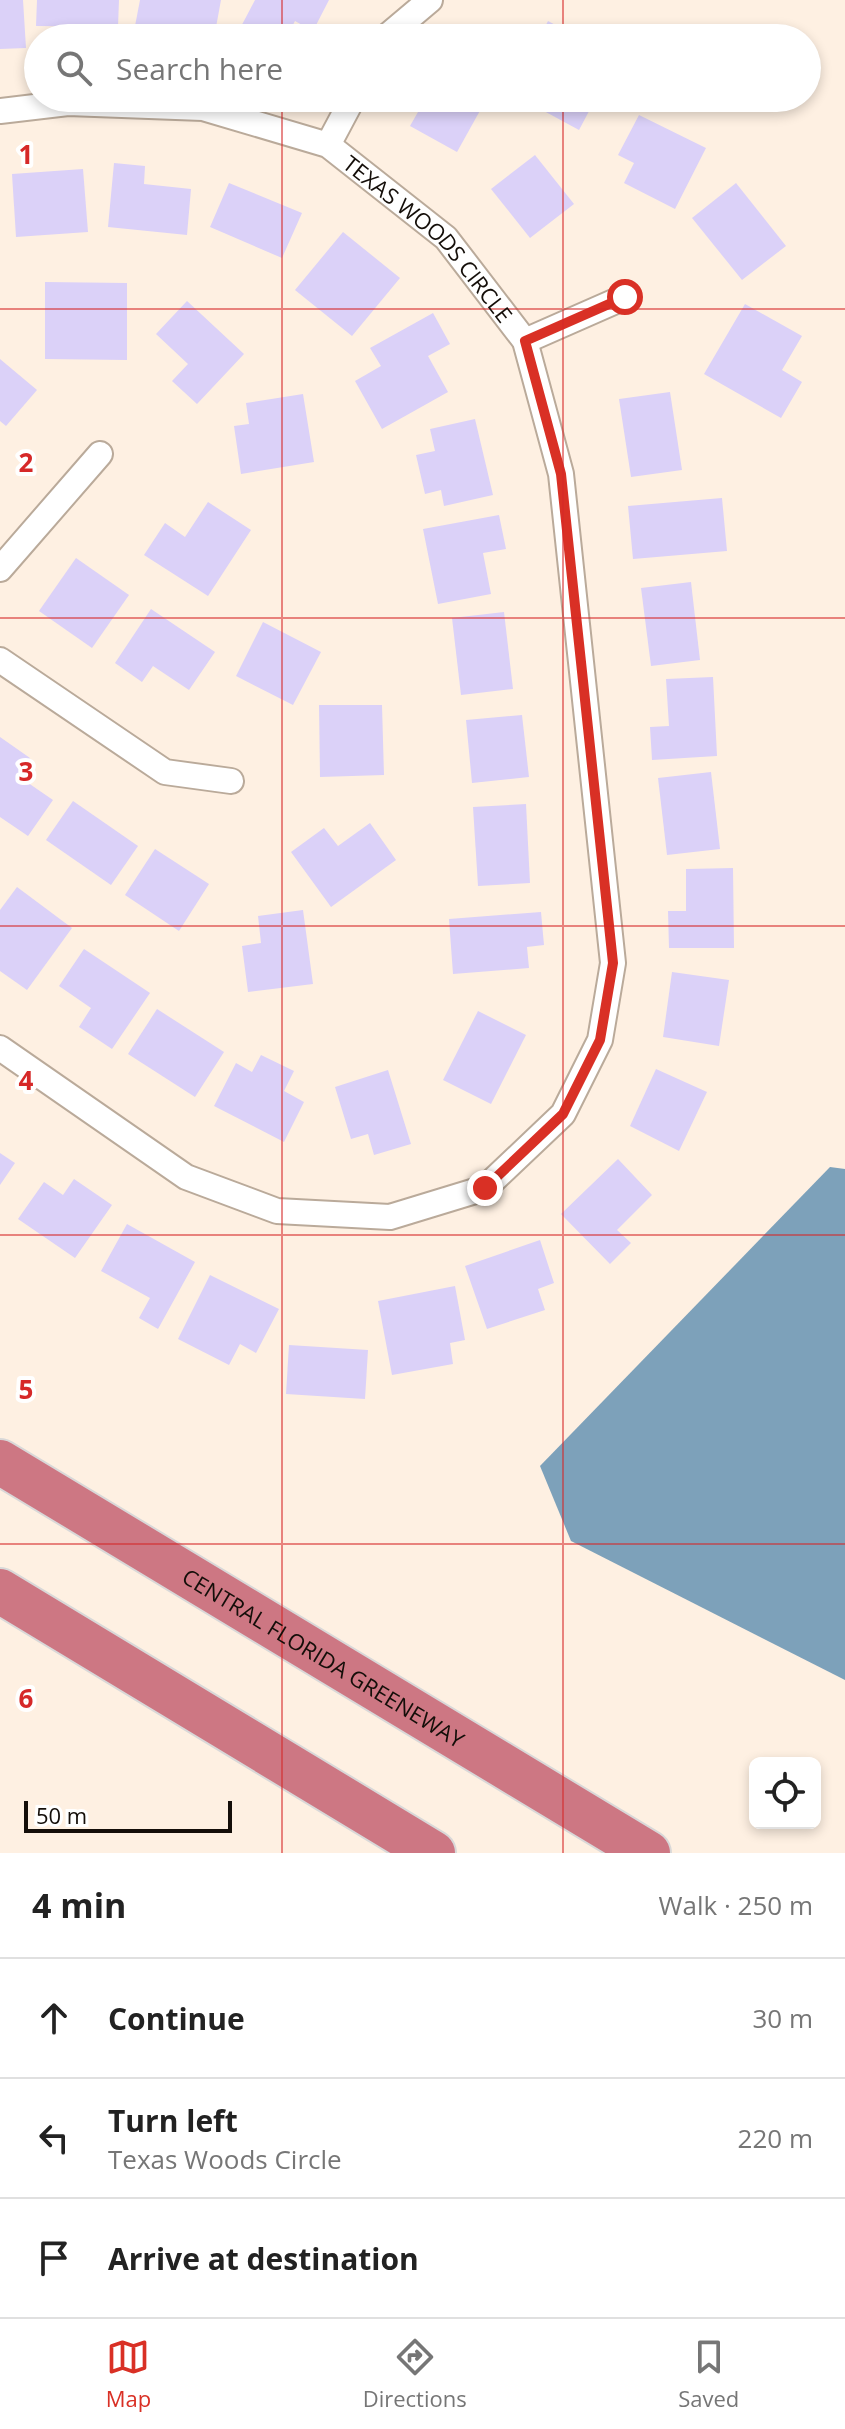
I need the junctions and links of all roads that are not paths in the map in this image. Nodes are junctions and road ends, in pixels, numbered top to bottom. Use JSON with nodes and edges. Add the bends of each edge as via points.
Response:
{"nodes":[{"id":1,"x":430,"y":0,"type":"edge"},
{"id":2,"x":402,"y":24,"type":"edge"},
{"id":3,"x":24,"y":108,"type":"edge"},
{"id":4,"x":0,"y":111,"type":"edge"},
{"id":5,"x":217,"y":112,"type":"edge"},
{"id":6,"x":346,"y":112,"type":"edge"},
{"id":7,"x":328,"y":145,"type":"junction"},
{"id":8,"x":625,"y":297,"type":"dead end"},
{"id":9,"x":525,"y":341,"type":"junction"},
{"id":10,"x":100,"y":454,"type":"dead end"},
{"id":11,"x":0,"y":569,"type":"edge"},
{"id":12,"x":0,"y":660,"type":"edge"},
{"id":13,"x":231,"y":781,"type":"dead end"},
{"id":14,"x":0,"y":1048,"type":"edge"},
{"id":15,"x":0,"y":1462,"type":"edge"},
{"id":16,"x":0,"y":1591,"type":"edge"},
{"id":17,"x":433,"y":1853,"type":"edge"},
{"id":18,"x":648,"y":1853,"type":"edge"}],
"edges":[{"from":1,"to":2,"type":"street"},
{"from":3,"to":4,"type":"street","name":"TEXAS WOODS CIRCLE"},
{"from":5,"to":7,"type":"street","name":"TEXAS WOODS CIRCLE"},
{"from":6,"to":7,"type":"street"},
{"from":7,"to":9,"type":"street","name":"TEXAS WOODS CIRCLE","via":[[446,238]]},
{"from":8,"to":9,"type":"street"},
{"from":9,"to":14,"type":"street","name":"TEXAS WOODS CIRCLE","via":[[561,474],[613,963],[600,1040],[563,1114],[485,1188],[390,1217],[277,1211],[186,1177]]},
{"from":10,"to":11,"type":"street"},
{"from":12,"to":13,"type":"street","via":[[165,772]]},
{"from":15,"to":18,"type":"highway","name":"CENTRAL FLORIDA GREENEWAY"},
{"from":16,"to":17,"type":"highway"}]}
